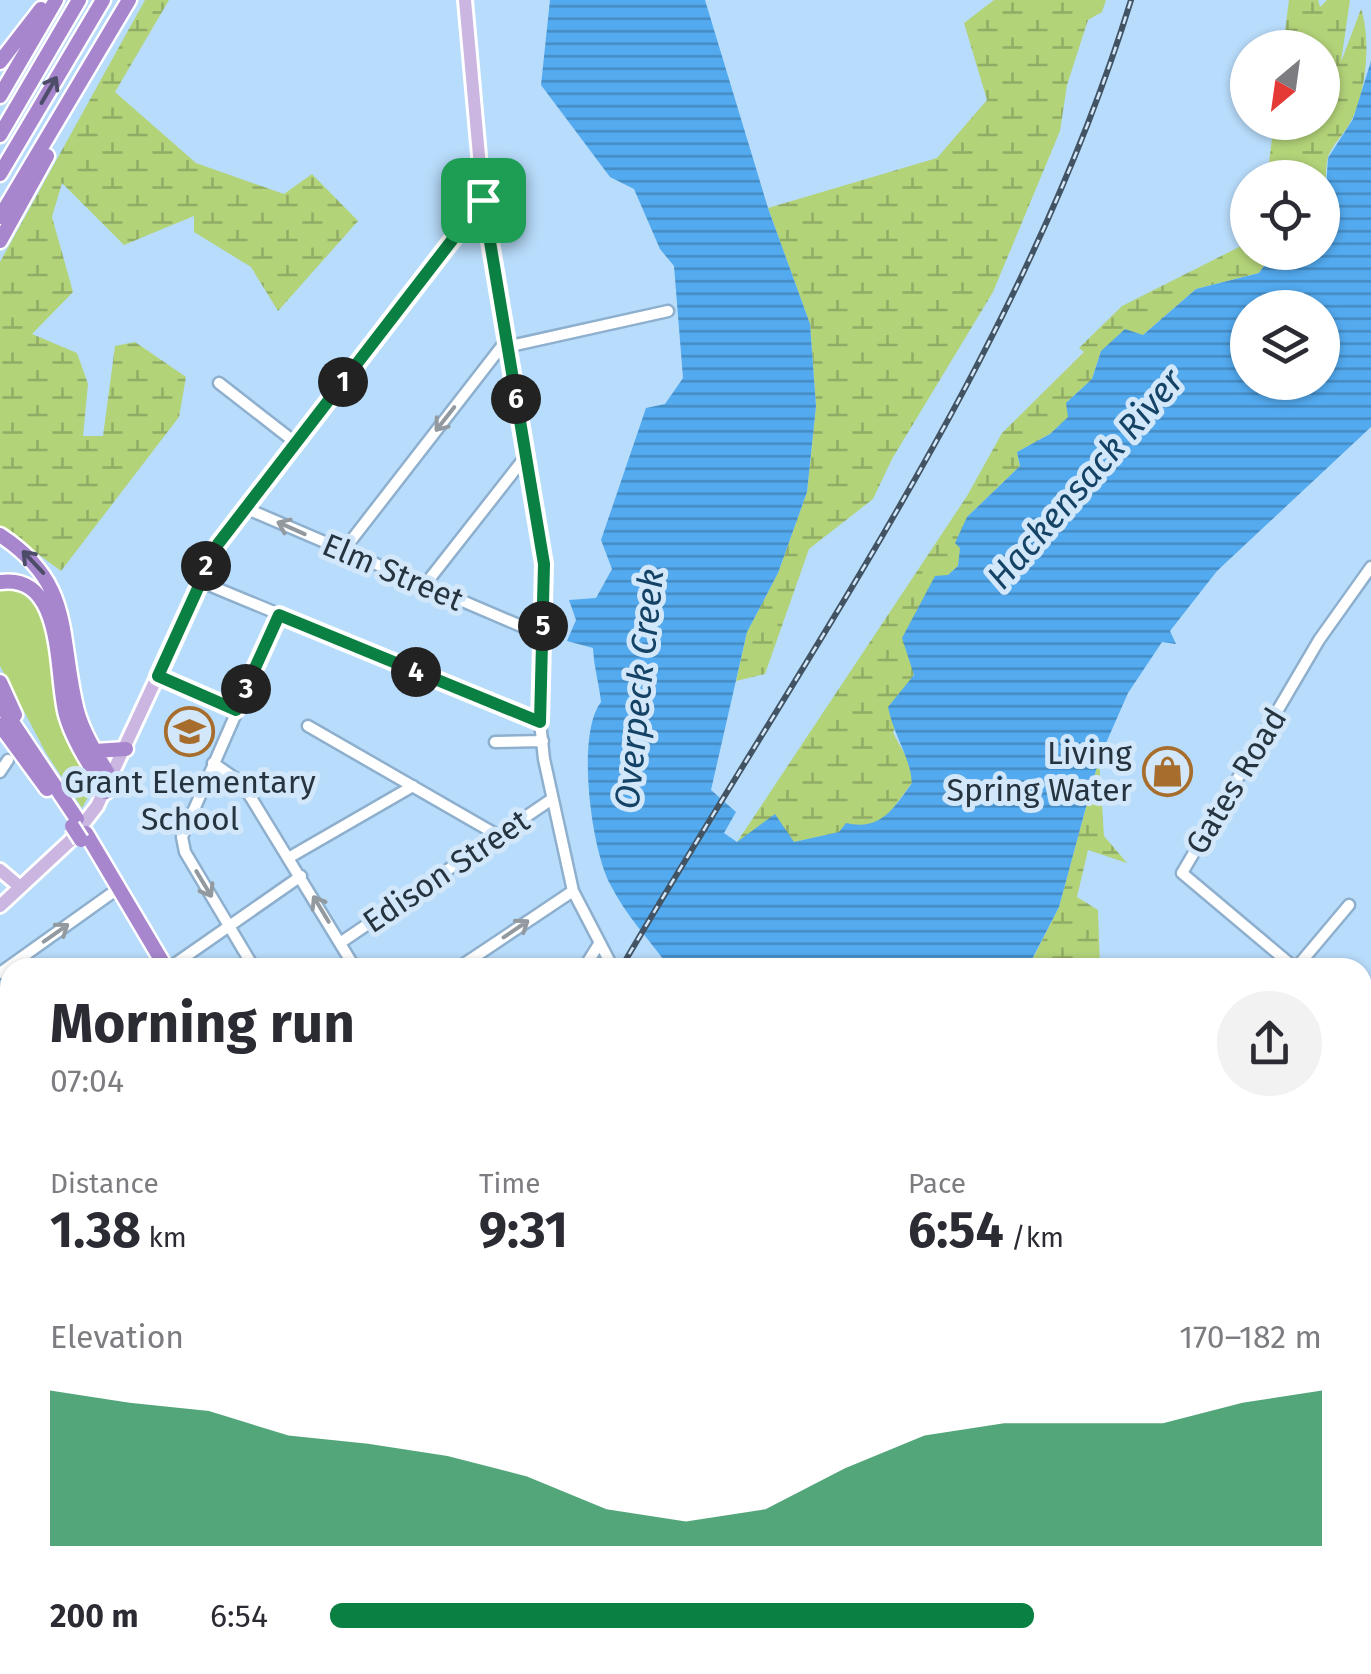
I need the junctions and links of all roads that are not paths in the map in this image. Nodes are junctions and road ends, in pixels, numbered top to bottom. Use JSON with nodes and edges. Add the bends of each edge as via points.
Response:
{"nodes":[{"id":1,"x":46,"y":0,"type":"edge"},
{"id":2,"x":56,"y":0,"type":"edge"},
{"id":3,"x":79,"y":0,"type":"edge"},
{"id":4,"x":102,"y":0,"type":"edge"},
{"id":5,"x":130,"y":0,"type":"edge"},
{"id":6,"x":465,"y":0,"type":"edge"},
{"id":7,"x":0,"y":62,"type":"edge"},
{"id":8,"x":74,"y":91,"type":"junction"},
{"id":9,"x":0,"y":96,"type":"edge"},
{"id":10,"x":0,"y":135,"type":"edge"},
{"id":11,"x":0,"y":174,"type":"edge"},
{"id":12,"x":483,"y":200,"type":"junction"},
{"id":13,"x":0,"y":217,"type":"edge"},
{"id":14,"x":0,"y":240,"type":"edge"},
{"id":15,"x":668,"y":311,"type":"dead end"},
{"id":16,"x":506,"y":344,"type":"junction"},
{"id":17,"x":219,"y":383,"type":"dead end"},
{"id":18,"x":296,"y":443,"type":"junction"},
{"id":19,"x":526,"y":456,"type":"junction"},
{"id":20,"x":245,"y":508,"type":"junction"},
{"id":21,"x":0,"y":535,"type":"edge"},
{"id":22,"x":343,"y":551,"type":"junction"},
{"id":23,"x":1371,"y":567,"type":"edge"},
{"id":24,"x":198,"y":581,"type":"junction"},
{"id":25,"x":0,"y":582,"type":"edge"},
{"id":26,"x":424,"y":586,"type":"junction"},
{"id":27,"x":279,"y":615,"type":"junction"},
{"id":28,"x":542,"y":635,"type":"junction"},
{"id":29,"x":158,"y":676,"type":"junction"},
{"id":30,"x":0,"y":682,"type":"edge"},
{"id":31,"x":0,"y":704,"type":"edge"},
{"id":32,"x":236,"y":710,"type":"junction"},
{"id":33,"x":540,"y":722,"type":"junction"},
{"id":34,"x":308,"y":726,"type":"dead end"},
{"id":35,"x":0,"y":728,"type":"edge"},
{"id":36,"x":543,"y":741,"type":"junction"},
{"id":37,"x":20,"y":742,"type":"junction"},
{"id":38,"x":495,"y":742,"type":"dead end"},
{"id":39,"x":126,"y":749,"type":"junction"},
{"id":40,"x":95,"y":751,"type":"junction"},
{"id":41,"x":8,"y":760,"type":"dead end"},
{"id":42,"x":213,"y":763,"type":"junction"},
{"id":43,"x":0,"y":772,"type":"edge"},
{"id":44,"x":109,"y":786,"type":"junction"},
{"id":45,"x":413,"y":786,"type":"junction"},
{"id":46,"x":552,"y":799,"type":"junction"},
{"id":47,"x":499,"y":836,"type":"junction"},
{"id":48,"x":290,"y":857,"type":"junction"},
{"id":49,"x":0,"y":870,"type":"edge"},
{"id":50,"x":301,"y":876,"type":"junction"},
{"id":51,"x":20,"y":887,"type":"junction"},
{"id":52,"x":114,"y":887,"type":"junction"},
{"id":53,"x":573,"y":891,"type":"junction"},
{"id":54,"x":1349,"y":905,"type":"dead end"},
{"id":55,"x":0,"y":906,"type":"edge"},
{"id":56,"x":229,"y":926,"type":"junction"},
{"id":57,"x":340,"y":942,"type":"junction"},
{"id":58,"x":600,"y":944,"type":"junction"},
{"id":59,"x":20,"y":958,"type":"edge"},
{"id":60,"x":151,"y":958,"type":"edge"},
{"id":61,"x":161,"y":958,"type":"edge"},
{"id":62,"x":183,"y":958,"type":"edge"},
{"id":63,"x":248,"y":958,"type":"edge"},
{"id":64,"x":349,"y":958,"type":"edge"},
{"id":65,"x":473,"y":958,"type":"edge"},
{"id":66,"x":591,"y":958,"type":"edge"},
{"id":67,"x":608,"y":958,"type":"edge"},
{"id":68,"x":1283,"y":958,"type":"edge"},
{"id":69,"x":1304,"y":958,"type":"edge"}],
"edges":[{"from":1,"to":7,"type":"highway"},
{"from":2,"to":9,"type":"highway"},
{"from":3,"to":10,"type":"highway"},
{"from":11,"to":4,"type":"highway","one_way":true},
{"from":5,"to":8,"type":"highway"},
{"from":6,"to":12,"type":"main road"},
{"from":8,"to":13,"type":"highway"},
{"from":8,"to":14,"type":"highway"},
{"from":12,"to":16,"type":"street"},
{"from":12,"to":18,"type":"main road"},
{"from":15,"to":16,"type":"street"},
{"from":16,"to":19,"type":"street"},
{"from":16,"to":22,"type":"street","one_way":true},
{"from":17,"to":18,"type":"street"},
{"from":18,"to":20,"type":"main road"},
{"from":19,"to":26,"type":"street"},
{"from":19,"to":28,"type":"street","via":[[544,564]]},
{"from":22,"to":20,"type":"street","name":"Elm Street","one_way":true},
{"from":20,"to":24,"type":"main road"},
{"from":40,"to":21,"type":"highway","one_way":true,"via":[[77,709],[54,590],[28,556]]},
{"from":22,"to":26,"type":"street","name":"Elm Street"},
{"from":23,"to":68,"type":"street","name":"Gates Road","via":[[1319,640],[1182,872]]},
{"from":24,"to":27,"type":"street"},
{"from":24,"to":29,"type":"main road"},
{"from":25,"to":44,"type":"highway","via":[[28,588],[47,609],[68,720]]},
{"from":26,"to":28,"type":"street","name":"Elm Street"},
{"from":27,"to":32,"type":"street"},
{"from":27,"to":33,"type":"street"},
{"from":28,"to":33,"type":"street"},
{"from":29,"to":32,"type":"street"},
{"from":29,"to":39,"type":"main road"},
{"from":30,"to":37,"type":"highway"},
{"from":31,"to":37,"type":"highway"},
{"from":32,"to":42,"type":"street"},
{"from":33,"to":36,"type":"street"},
{"from":34,"to":45,"type":"street"},
{"from":35,"to":37,"type":"highway"},
{"from":36,"to":38,"type":"street"},
{"from":36,"to":46,"type":"street"},
{"from":37,"to":52,"type":"highway"},
{"from":39,"to":40,"type":"highway"},
{"from":39,"to":44,"type":"main road"},
{"from":40,"to":44,"type":"highway"},
{"from":41,"to":43,"type":"street"},
{"from":42,"to":48,"type":"street","via":[[242,782]]},
{"from":42,"to":56,"type":"street","one_way":true,"via":[[183,845]]},
{"from":44,"to":51,"type":"main road","via":[[80,830]]},
{"from":45,"to":47,"type":"street"},
{"from":45,"to":48,"type":"street"},
{"from":46,"to":47,"type":"street","name":"Edison Street"},
{"from":46,"to":53,"type":"street"},
{"from":47,"to":57,"type":"street","name":"Edison Street"},
{"from":48,"to":50,"type":"street"},
{"from":49,"to":51,"type":"main road"},
{"from":50,"to":56,"type":"street"},
{"from":57,"to":50,"type":"street","one_way":true},
{"from":51,"to":55,"type":"main road"},
{"from":59,"to":52,"type":"street","one_way":true},
{"from":52,"to":60,"type":"highway"},
{"from":52,"to":61,"type":"highway"},
{"from":53,"to":58,"type":"street"},
{"from":65,"to":53,"type":"street","one_way":true},
{"from":54,"to":69,"type":"street"},
{"from":56,"to":62,"type":"street"},
{"from":56,"to":63,"type":"street"},
{"from":57,"to":64,"type":"street"},
{"from":58,"to":66,"type":"street"},
{"from":58,"to":67,"type":"street"}]}
